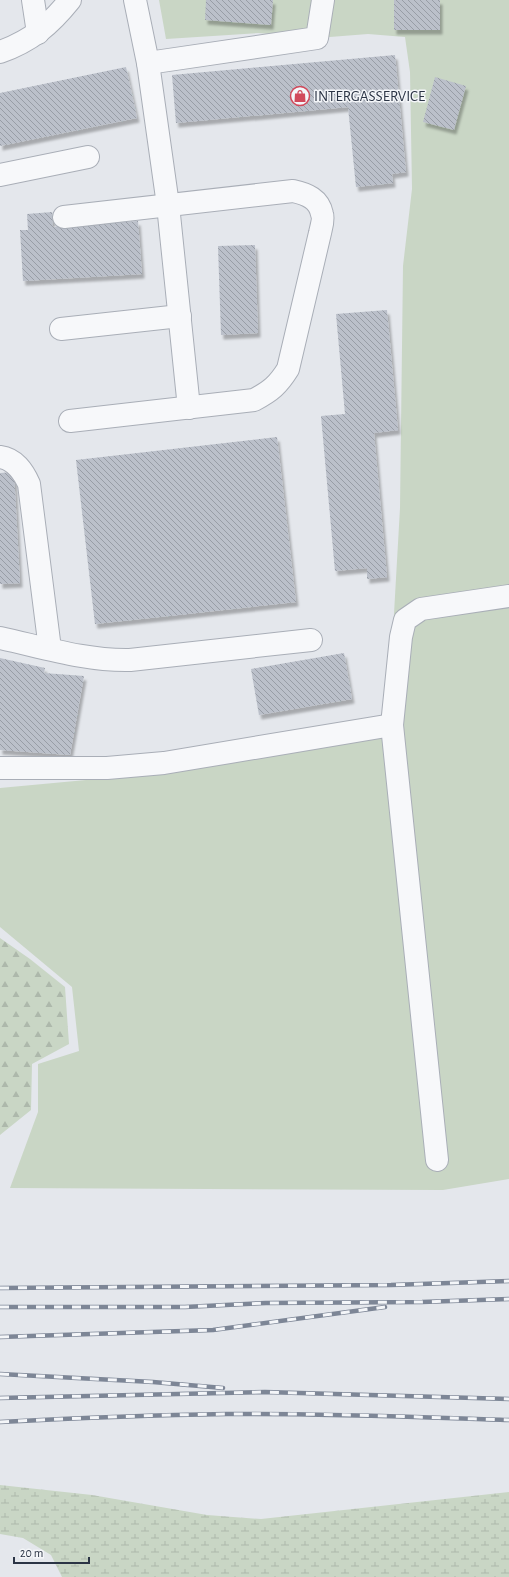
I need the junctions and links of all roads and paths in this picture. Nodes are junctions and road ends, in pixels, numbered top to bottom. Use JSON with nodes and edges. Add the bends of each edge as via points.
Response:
{"nodes":[{"id":1,"x":32,"y":0,"type":"edge"},
{"id":2,"x":70,"y":0,"type":"edge"},
{"id":3,"x":134,"y":0,"type":"edge"},
{"id":4,"x":323,"y":0,"type":"edge"},
{"id":5,"x":38,"y":34,"type":"junction"},
{"id":6,"x":0,"y":52,"type":"edge"},
{"id":7,"x":148,"y":63,"type":"junction"},
{"id":8,"x":88,"y":157,"type":"dead end"},
{"id":9,"x":0,"y":175,"type":"edge"},
{"id":10,"x":168,"y":205,"type":"junction"},
{"id":11,"x":64,"y":217,"type":"dead end"},
{"id":12,"x":180,"y":316,"type":"junction"},
{"id":13,"x":61,"y":329,"type":"dead end"},
{"id":14,"x":189,"y":408,"type":"junction"},
{"id":15,"x":70,"y":421,"type":"dead end"},
{"id":16,"x":0,"y":457,"type":"edge"},
{"id":17,"x":509,"y":596,"type":"edge"},
{"id":18,"x":0,"y":638,"type":"edge"},
{"id":19,"x":311,"y":640,"type":"dead end"},
{"id":20,"x":50,"y":649,"type":"junction"},
{"id":21,"x":392,"y":725,"type":"junction"},
{"id":22,"x":0,"y":768,"type":"edge"},
{"id":23,"x":437,"y":1160,"type":"dead end"}],
"edges":[{"from":1,"to":5,"type":"lane"},
{"from":2,"to":5,"type":"lane","via":[[56,18]]},
{"from":3,"to":7,"type":"lane"},
{"from":4,"to":7,"type":"lane","via":[[317,38]]},
{"from":5,"to":6,"type":"lane"},
{"from":7,"to":10,"type":"lane"},
{"from":8,"to":9,"type":"lane"},
{"from":10,"to":11,"type":"lane"},
{"from":10,"to":12,"type":"lane"},
{"from":10,"to":14,"type":"lane","via":[[294,191],[316,200],[323,214],[288,369],[278,384],[254,400]]},
{"from":12,"to":13,"type":"lane"},
{"from":12,"to":14,"type":"lane"},
{"from":14,"to":15,"type":"lane"},
{"from":16,"to":20,"type":"lane","via":[[22,469],[29,484]]},
{"from":17,"to":21,"type":"lane","via":[[421,609],[406,620]]},
{"from":18,"to":20,"type":"lane"},
{"from":19,"to":20,"type":"lane","via":[[124,660],[101,659]]},
{"from":21,"to":22,"type":"lane","via":[[164,762],[107,768]]},
{"from":21,"to":23,"type":"lane"}]}
